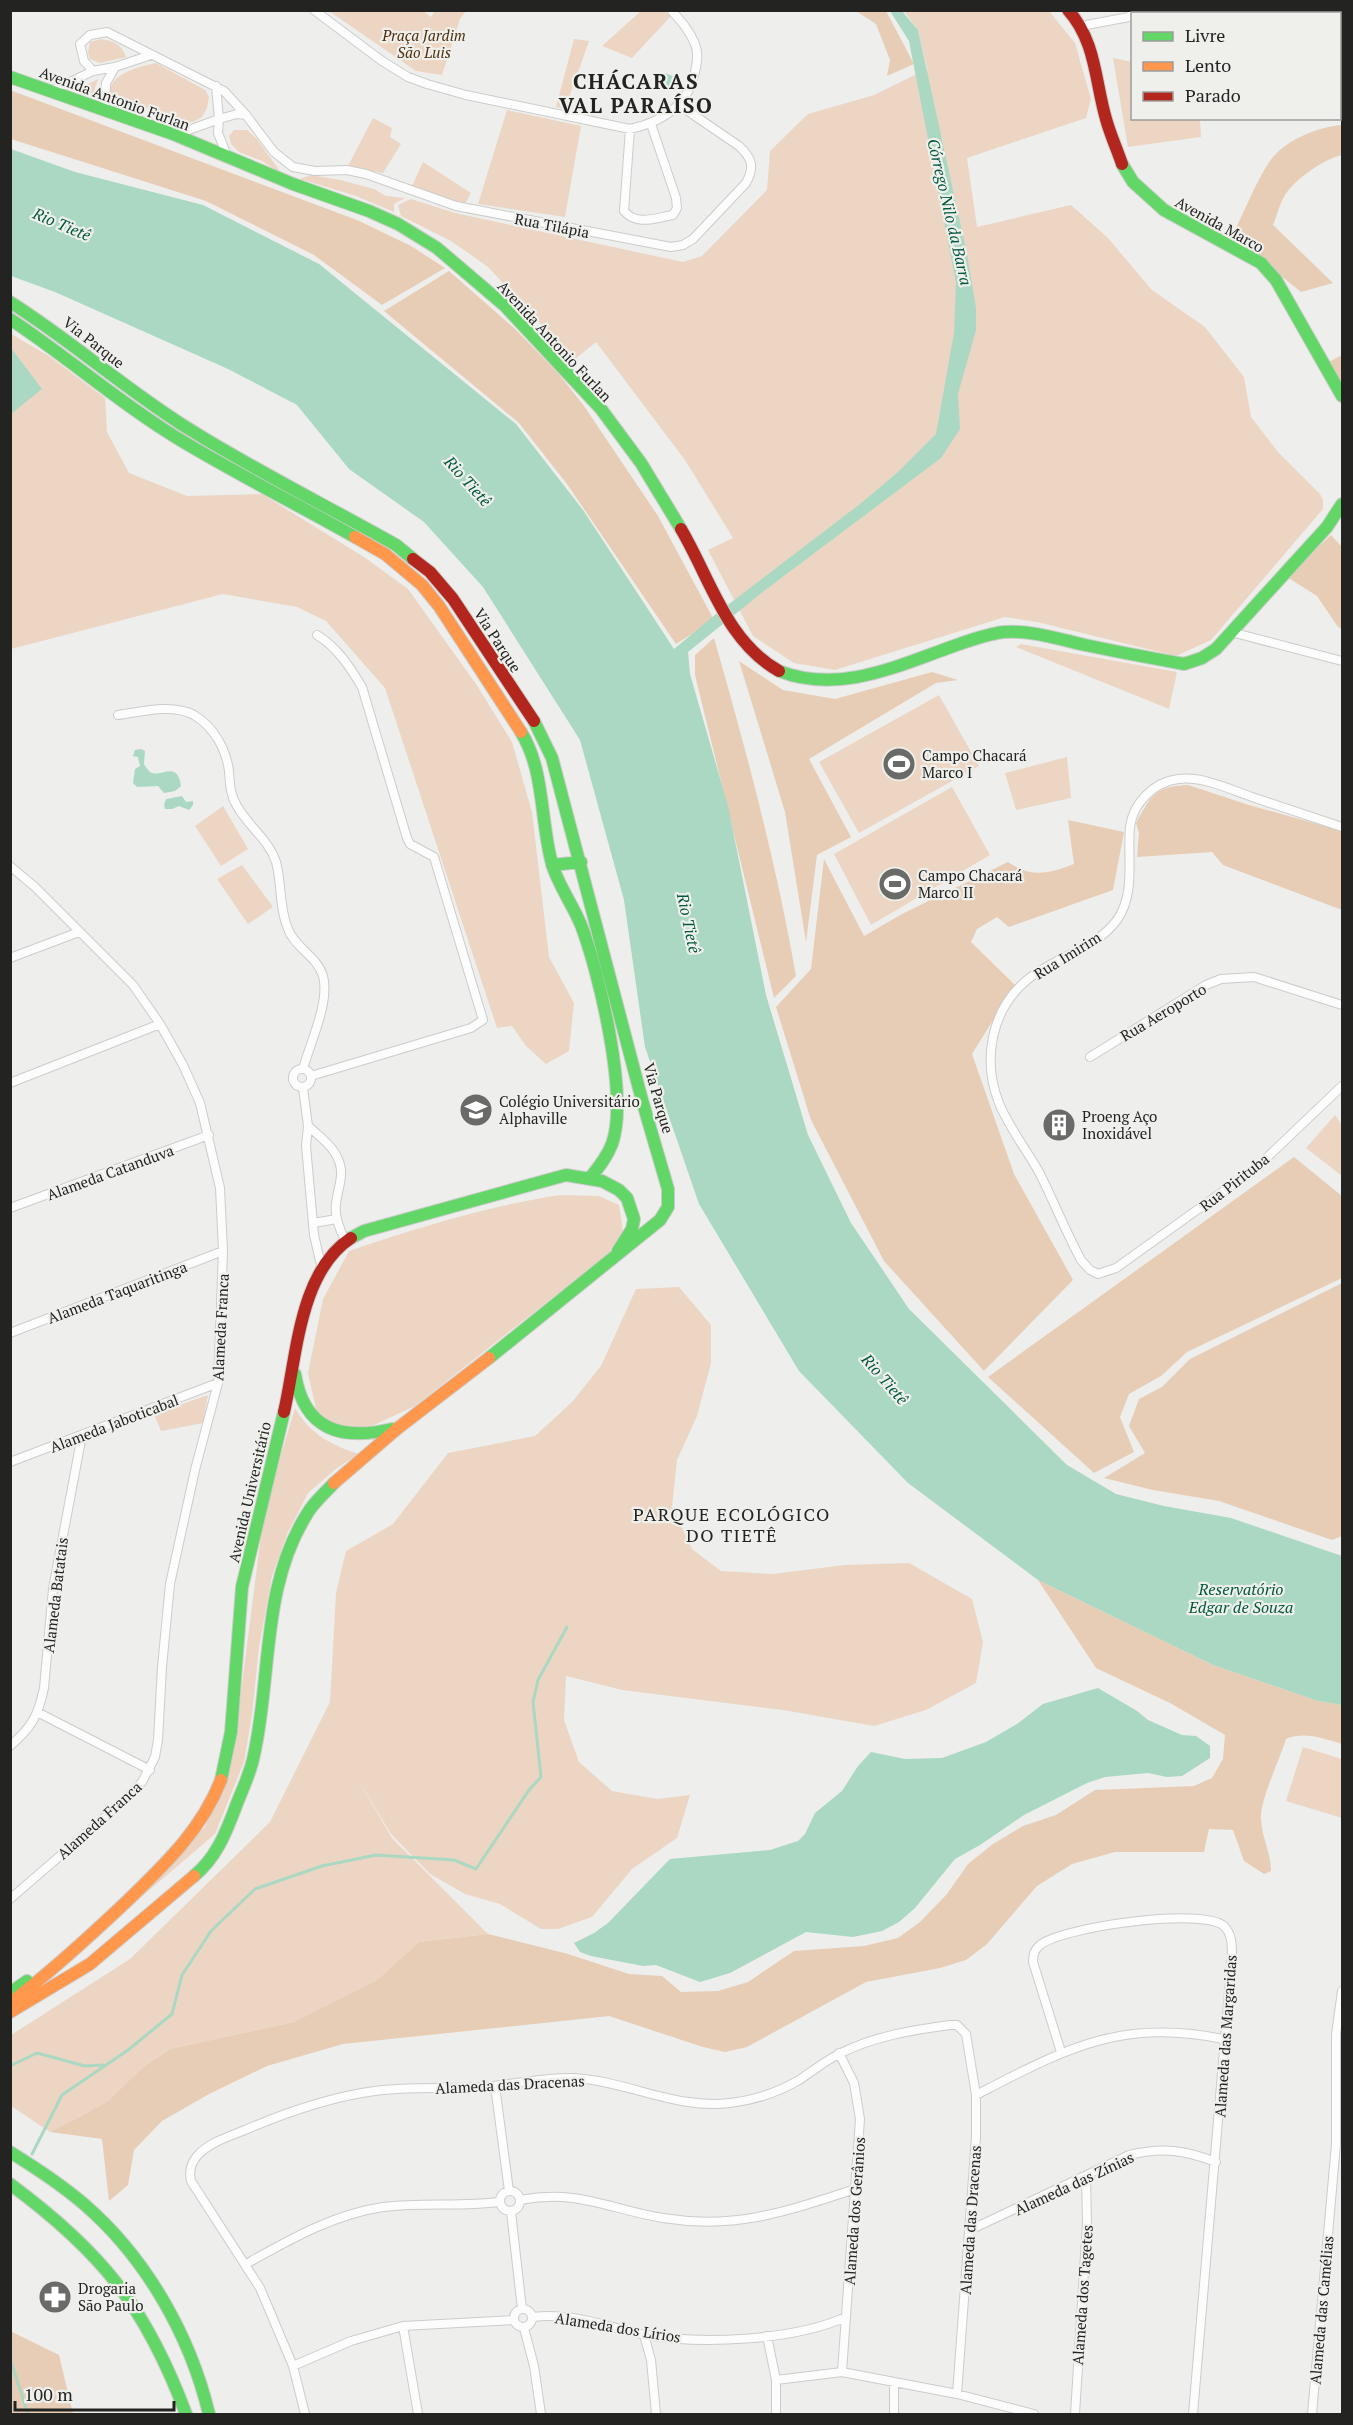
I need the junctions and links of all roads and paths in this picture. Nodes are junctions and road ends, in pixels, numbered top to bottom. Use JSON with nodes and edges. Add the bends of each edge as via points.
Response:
{"nodes":[{"id":1,"x":314,"y":10,"type":"edge"},
{"id":2,"x":671,"y":10,"type":"edge"},
{"id":3,"x":1068,"y":10,"type":"edge"},
{"id":4,"x":1131,"y":15,"type":"edge"},
{"id":5,"x":1081,"y":26,"type":"junction"},
{"id":6,"x":151,"y":55,"type":"junction"},
{"id":7,"x":115,"y":67,"type":"junction"},
{"id":8,"x":93,"y":70,"type":"junction"},
{"id":9,"x":10,"y":77,"type":"edge"},
{"id":10,"x":216,"y":86,"type":"junction"},
{"id":11,"x":51,"y":91,"type":"junction"},
{"id":12,"x":679,"y":105,"type":"junction"},
{"id":13,"x":105,"y":109,"type":"junction"},
{"id":14,"x":246,"y":115,"type":"junction"},
{"id":15,"x":219,"y":119,"type":"junction"},
{"id":16,"x":651,"y":124,"type":"junction"},
{"id":17,"x":630,"y":129,"type":"junction"},
{"id":18,"x":175,"y":135,"type":"junction"},
{"id":19,"x":227,"y":156,"type":"junction"},
{"id":20,"x":10,"y":302,"type":"edge"},
{"id":21,"x":10,"y":319,"type":"edge"},
{"id":22,"x":1342,"y":396,"type":"edge"},
{"id":23,"x":1342,"y":504,"type":"edge"},
{"id":24,"x":1231,"y":632,"type":"junction"},
{"id":25,"x":317,"y":635,"type":"dead end"},
{"id":26,"x":1342,"y":661,"type":"edge"},
{"id":27,"x":117,"y":715,"type":"dead end"},
{"id":28,"x":1342,"y":827,"type":"edge"},
{"id":29,"x":581,"y":862,"type":"junction"},
{"id":30,"x":552,"y":864,"type":"junction"},
{"id":31,"x":10,"y":866,"type":"edge"},
{"id":32,"x":79,"y":932,"type":"junction"},
{"id":33,"x":10,"y":958,"type":"edge"},
{"id":34,"x":1342,"y":1005,"type":"edge"},
{"id":35,"x":160,"y":1024,"type":"junction"},
{"id":36,"x":1090,"y":1057,"type":"dead end"},
{"id":37,"x":303,"y":1069,"type":"junction"},
{"id":38,"x":311,"y":1076,"type":"junction"},
{"id":39,"x":10,"y":1083,"type":"edge"},
{"id":40,"x":1342,"y":1086,"type":"edge"},
{"id":41,"x":303,"y":1088,"type":"junction"},
{"id":42,"x":308,"y":1126,"type":"junction"},
{"id":43,"x":209,"y":1135,"type":"junction"},
{"id":44,"x":590,"y":1178,"type":"junction"},
{"id":45,"x":10,"y":1208,"type":"edge"},
{"id":46,"x":337,"y":1219,"type":"junction"},
{"id":47,"x":313,"y":1223,"type":"junction"},
{"id":48,"x":345,"y":1240,"type":"junction"},
{"id":49,"x":223,"y":1251,"type":"junction"},
{"id":50,"x":614,"y":1257,"type":"junction"},
{"id":51,"x":1116,"y":1268,"type":"joint"},
{"id":52,"x":322,"y":1269,"type":"junction"},
{"id":53,"x":10,"y":1333,"type":"edge"},
{"id":54,"x":294,"y":1364,"type":"junction"},
{"id":55,"x":218,"y":1383,"type":"junction"},
{"id":56,"x":398,"y":1428,"type":"junction"},
{"id":57,"x":82,"y":1435,"type":"junction"},
{"id":58,"x":10,"y":1462,"type":"edge"},
{"id":59,"x":39,"y":1713,"type":"junction"},
{"id":60,"x":10,"y":1746,"type":"edge"},
{"id":61,"x":150,"y":1770,"type":"junction"},
{"id":62,"x":10,"y":1899,"type":"edge"},
{"id":63,"x":92,"y":1935,"type":"junction"},
{"id":64,"x":90,"y":1964,"type":"junction"},
{"id":65,"x":1342,"y":1991,"type":"edge"},
{"id":66,"x":10,"y":1993,"type":"edge"},
{"id":67,"x":10,"y":2003,"type":"edge"},
{"id":68,"x":10,"y":2012,"type":"edge"},
{"id":69,"x":10,"y":2021,"type":"edge"},
{"id":70,"x":1223,"y":2039,"type":"junction"},
{"id":71,"x":1061,"y":2052,"type":"junction"},
{"id":72,"x":839,"y":2053,"type":"junction"},
{"id":73,"x":1339,"y":2083,"type":"edge"},
{"id":74,"x":495,"y":2086,"type":"junction"},
{"id":75,"x":976,"y":2095,"type":"junction"},
{"id":76,"x":10,"y":2152,"type":"edge"},
{"id":77,"x":1216,"y":2162,"type":"junction"},
{"id":78,"x":1086,"y":2176,"type":"junction"},
{"id":79,"x":10,"y":2184,"type":"edge"},
{"id":80,"x":855,"y":2189,"type":"junction"},
{"id":81,"x":509,"y":2191,"type":"junction"},
{"id":82,"x":520,"y":2200,"type":"junction"},
{"id":83,"x":499,"y":2202,"type":"junction"},
{"id":84,"x":510,"y":2212,"type":"junction"},
{"id":85,"x":970,"y":2230,"type":"junction"},
{"id":86,"x":246,"y":2264,"type":"junction"},
{"id":87,"x":522,"y":2309,"type":"junction"},
{"id":88,"x":533,"y":2317,"type":"junction"},
{"id":89,"x":846,"y":2317,"type":"junction"},
{"id":90,"x":514,"y":2320,"type":"junction"},
{"id":91,"x":403,"y":2326,"type":"junction"},
{"id":92,"x":524,"y":2328,"type":"junction"},
{"id":93,"x":644,"y":2334,"type":"junction"},
{"id":94,"x":767,"y":2336,"type":"junction"},
{"id":95,"x":293,"y":2366,"type":"junction"},
{"id":96,"x":842,"y":2372,"type":"junction"},
{"id":97,"x":776,"y":2380,"type":"junction"},
{"id":98,"x":894,"y":2382,"type":"junction"},
{"id":99,"x":957,"y":2394,"type":"junction"},
{"id":100,"x":1012,"y":2411,"type":"edge"},
{"id":101,"x":186,"y":2415,"type":"edge"},
{"id":102,"x":209,"y":2415,"type":"edge"},
{"id":103,"x":305,"y":2415,"type":"edge"},
{"id":104,"x":418,"y":2415,"type":"edge"},
{"id":105,"x":541,"y":2415,"type":"edge"},
{"id":106,"x":656,"y":2415,"type":"edge"},
{"id":107,"x":776,"y":2415,"type":"edge"},
{"id":108,"x":894,"y":2415,"type":"edge"},
{"id":109,"x":1034,"y":2415,"type":"edge"},
{"id":110,"x":1075,"y":2415,"type":"edge"},
{"id":111,"x":1193,"y":2415,"type":"edge"},
{"id":112,"x":1312,"y":2415,"type":"edge"}],
"edges":[{"from":1,"to":17,"type":"street","via":[[382,61],[427,84]]},
{"from":2,"to":12,"type":"street","via":[[687,28],[696,46],[698,62],[692,85]]},
{"from":3,"to":5,"type":"main road","name":"Avenida Marco"},
{"from":4,"to":5,"type":"street"},
{"from":5,"to":22,"type":"main road","name":"Avenida Marco","via":[[1091,49],[1115,151],[1128,175],[1164,210],[1261,263],[1276,280]]},
{"from":6,"to":7,"type":"street"},
{"from":6,"to":8,"type":"street","name":"Rua Tilápia","via":[[107,32],[97,32],[80,44],[84,61]]},
{"from":6,"to":10,"type":"street","name":"Rua Tilápia"},
{"from":7,"to":8,"type":"street"},
{"from":7,"to":13,"type":"street","via":[[106,83]]},
{"from":8,"to":11,"type":"street"},
{"from":9,"to":11,"type":"main road","name":"Avenida Antonio Furlan"},
{"from":10,"to":14,"type":"street","name":"Rua Tilápia"},
{"from":10,"to":15,"type":"street"},
{"from":11,"to":13,"type":"main road","name":"Avenida Antonio Furlan"},
{"from":12,"to":14,"type":"street","name":"Rua Tilápia","via":[[747,153],[752,174],[693,239],[671,247],[456,206],[366,174],[293,167],[274,152]]},
{"from":12,"to":16,"type":"street"},
{"from":13,"to":18,"type":"main road","name":"Avenida Antonio Furlan"},
{"from":14,"to":15,"type":"street"},
{"from":15,"to":18,"type":"street"},
{"from":15,"to":19,"type":"street","via":[[218,133]]},
{"from":16,"to":17,"type":"street"},
{"from":16,"to":17,"type":"street","via":[[676,198],[673,215],[638,221],[624,211]]},
{"from":18,"to":19,"type":"main road","name":"Avenida Antonio Furlan"},
{"from":19,"to":24,"type":"main road","name":"Avenida Antonio Furlan","via":[[381,216],[453,260],[487,289],[588,394],[645,471],[690,545],[734,633],[774,670],[812,682],[840,681],[876,674],[978,638],[1008,632],[1184,664],[1216,649]]},
{"from":20,"to":29,"type":"main road","name":"Via Parque","via":[[52,328],[117,380],[192,431],[379,534],[430,572],[453,599],[542,734],[560,781]]},
{"from":21,"to":30,"type":"main road","name":"Via Parque","via":[[144,417],[378,549],[422,585],[525,738],[539,778]]},
{"from":23,"to":24,"type":"main road","via":[[1327,527]]},
{"from":24,"to":26,"type":"street"},
{"from":25,"to":38,"type":"street","via":[[350,667],[362,687],[406,838],[434,857],[483,1020],[471,1028]]},
{"from":27,"to":37,"type":"street","via":[[175,709],[192,714],[215,735],[225,753],[236,805],[276,862],[289,932],[323,975],[322,1005]]},
{"from":28,"to":51,"type":"street","name":"Rua Imirim","via":[[1204,780],[1166,782],[1148,793],[1134,813],[1128,897],[1116,921],[1093,941],[1028,979],[1010,998],[995,1025],[992,1079],[1005,1116],[1041,1176],[1081,1260],[1098,1274]]},
{"from":29,"to":30,"type":"main road"},
{"from":29,"to":50,"type":"main road","name":"Via Parque","via":[[669,1189],[668,1208],[660,1220]]},
{"from":30,"to":44,"type":"main road","name":"Via Parque","via":[[596,971],[616,1068],[614,1142]]},
{"from":31,"to":32,"type":"street","name":"Alameda Franca"},
{"from":32,"to":33,"type":"street"},
{"from":32,"to":35,"type":"street","name":"Alameda Franca","via":[[133,986]]},
{"from":34,"to":36,"type":"street","name":"Rua Aeroporto","via":[[1254,977],[1221,979]]},
{"from":35,"to":39,"type":"street"},
{"from":35,"to":43,"type":"street","name":"Alameda Franca","via":[[200,1103]]},
{"from":37,"to":38,"type":"street"},
{"from":37,"to":41,"type":"street","via":[[293,1074],[292,1080]]},
{"from":38,"to":41,"type":"street"},
{"from":40,"to":51,"type":"street","name":"Rua Pirituba","via":[[1250,1172]]},
{"from":41,"to":42,"type":"street"},
{"from":42,"to":46,"type":"street","via":[[335,1153],[342,1169],[335,1204]]},
{"from":42,"to":47,"type":"street","via":[[306,1146]]},
{"from":43,"to":45,"type":"street","name":"Alameda Catanduva"},
{"from":43,"to":49,"type":"street","name":"Alameda Franca","via":[[220,1188]]},
{"from":44,"to":48,"type":"main road","name":"Avenida Universitário","via":[[566,1175],[375,1228]]},
{"from":44,"to":50,"type":"main road","name":"Avenida Universitário","via":[[619,1190],[632,1210],[632,1229]]},
{"from":46,"to":47,"type":"street"},
{"from":46,"to":48,"type":"street"},
{"from":47,"to":52,"type":"street"},
{"from":48,"to":52,"type":"main road","name":"Avenida Universitário"},
{"from":49,"to":53,"type":"street","name":"Alameda Taquaritinga"},
{"from":49,"to":55,"type":"street","name":"Alameda Franca"},
{"from":50,"to":56,"type":"main road"},
{"from":52,"to":54,"type":"main road","name":"Avenida Universitário","via":[[302,1322]]},
{"from":54,"to":56,"type":"main road","via":[[303,1405],[318,1421],[336,1432],[357,1436]]},
{"from":54,"to":63,"type":"main road","name":"Avenida Universitário","via":[[253,1528],[241,1594],[226,1763],[200,1822]]},
{"from":55,"to":57,"type":"street","name":"Alameda Jaboticabal"},
{"from":55,"to":61,"type":"street","name":"Alameda Franca","via":[[170,1584],[158,1740]]},
{"from":56,"to":64,"type":"main road","via":[[316,1501],[288,1552],[272,1609],[254,1757],[216,1851],[205,1867]]},
{"from":57,"to":58,"type":"street","name":"Alameda Jaboticabal"},
{"from":57,"to":59,"type":"street","name":"Alameda Batatais","via":[[52,1589]]},
{"from":59,"to":60,"type":"street","name":"Alameda Batatais"},
{"from":59,"to":61,"type":"street"},
{"from":61,"to":62,"type":"street","name":"Alameda Franca","via":[[126,1799]]},
{"from":63,"to":66,"type":"main road"},
{"from":63,"to":67,"type":"main road","name":"Avenida Universitário"},
{"from":64,"to":68,"type":"main road"},
{"from":64,"to":69,"type":"main road","via":[[58,1991]]},
{"from":65,"to":73,"type":"street","name":"Alameda das Camélias","via":[[1336,2034]]},
{"from":70,"to":71,"type":"street","via":[[1199,2034],[1137,2033]]},
{"from":70,"to":71,"type":"street","name":"Alameda das Margaridas","via":[[1232,1956],[1230,1934],[1217,1922],[1153,1920],[1073,1932],[1035,1950],[1033,1962]]},
{"from":70,"to":77,"type":"street","name":"Alameda das Margaridas"},
{"from":71,"to":75,"type":"street"},
{"from":72,"to":74,"type":"street","name":"Alameda das Dracenas","via":[[774,2092],[727,2103],[671,2099],[619,2084],[572,2078]]},
{"from":72,"to":75,"type":"street","name":"Alameda das Dracenas","via":[[886,2036],[957,2025],[966,2034]]},
{"from":72,"to":80,"type":"street","name":"Alameda dos Gerânios","via":[[858,2099]]},
{"from":73,"to":112,"type":"street","name":"Alameda das Camélias"},
{"from":74,"to":81,"type":"street"},
{"from":74,"to":86,"type":"street","name":"Alameda das Dracenas","via":[[410,2088],[337,2097],[287,2113],[205,2150],[192,2164],[191,2181]]},
{"from":75,"to":85,"type":"street","name":"Alameda das Dracenas"},
{"from":76,"to":102,"type":"main road","via":[[68,2190],[95,2214],[141,2269],[188,2352]]},
{"from":77,"to":78,"type":"street","name":"Alameda das Zínias","via":[[1189,2152],[1149,2151],[1129,2155]]},
{"from":77,"to":111,"type":"street","name":"Alameda das Margaridas"},
{"from":78,"to":85,"type":"street","name":"Alameda das Zínias"},
{"from":78,"to":110,"type":"street","name":"Alameda dos Tagetes","via":[[1087,2223]]},
{"from":79,"to":101,"type":"main road","via":[[81,2239],[120,2283],[151,2332]]},
{"from":80,"to":82,"type":"street","via":[[786,2212],[729,2222],[665,2219],[580,2198]]},
{"from":80,"to":89,"type":"street","name":"Alameda dos Gerânios"},
{"from":81,"to":82,"type":"street"},
{"from":81,"to":83,"type":"street"},
{"from":82,"to":84,"type":"street","via":[[518,2208]]},
{"from":83,"to":84,"type":"street"},
{"from":83,"to":86,"type":"street","via":[[406,2205],[356,2213],[305,2233]]},
{"from":84,"to":87,"type":"street"},
{"from":85,"to":99,"type":"street","name":"Alameda das Dracenas"},
{"from":86,"to":95,"type":"street"},
{"from":87,"to":88,"type":"street"},
{"from":87,"to":90,"type":"street"},
{"from":88,"to":92,"type":"street"},
{"from":88,"to":93,"type":"street","name":"Alameda dos Lírios","via":[[572,2317]]},
{"from":89,"to":94,"type":"street","name":"Alameda dos Lírios","via":[[814,2328]]},
{"from":89,"to":96,"type":"street","name":"Alameda dos Gerânios"},
{"from":90,"to":91,"type":"street"},
{"from":90,"to":92,"type":"street"},
{"from":91,"to":95,"type":"street","via":[[351,2341]]},
{"from":91,"to":104,"type":"street"},
{"from":92,"to":105,"type":"street"},
{"from":93,"to":94,"type":"street","name":"Alameda dos Lírios","via":[[715,2339]]},
{"from":93,"to":106,"type":"street","via":[[651,2360]]},
{"from":94,"to":97,"type":"street"},
{"from":95,"to":103,"type":"street"},
{"from":96,"to":97,"type":"street"},
{"from":96,"to":98,"type":"street"},
{"from":97,"to":107,"type":"street"},
{"from":98,"to":99,"type":"street"},
{"from":98,"to":108,"type":"street"},
{"from":99,"to":100,"type":"street"},
{"from":100,"to":109,"type":"street"}]}
